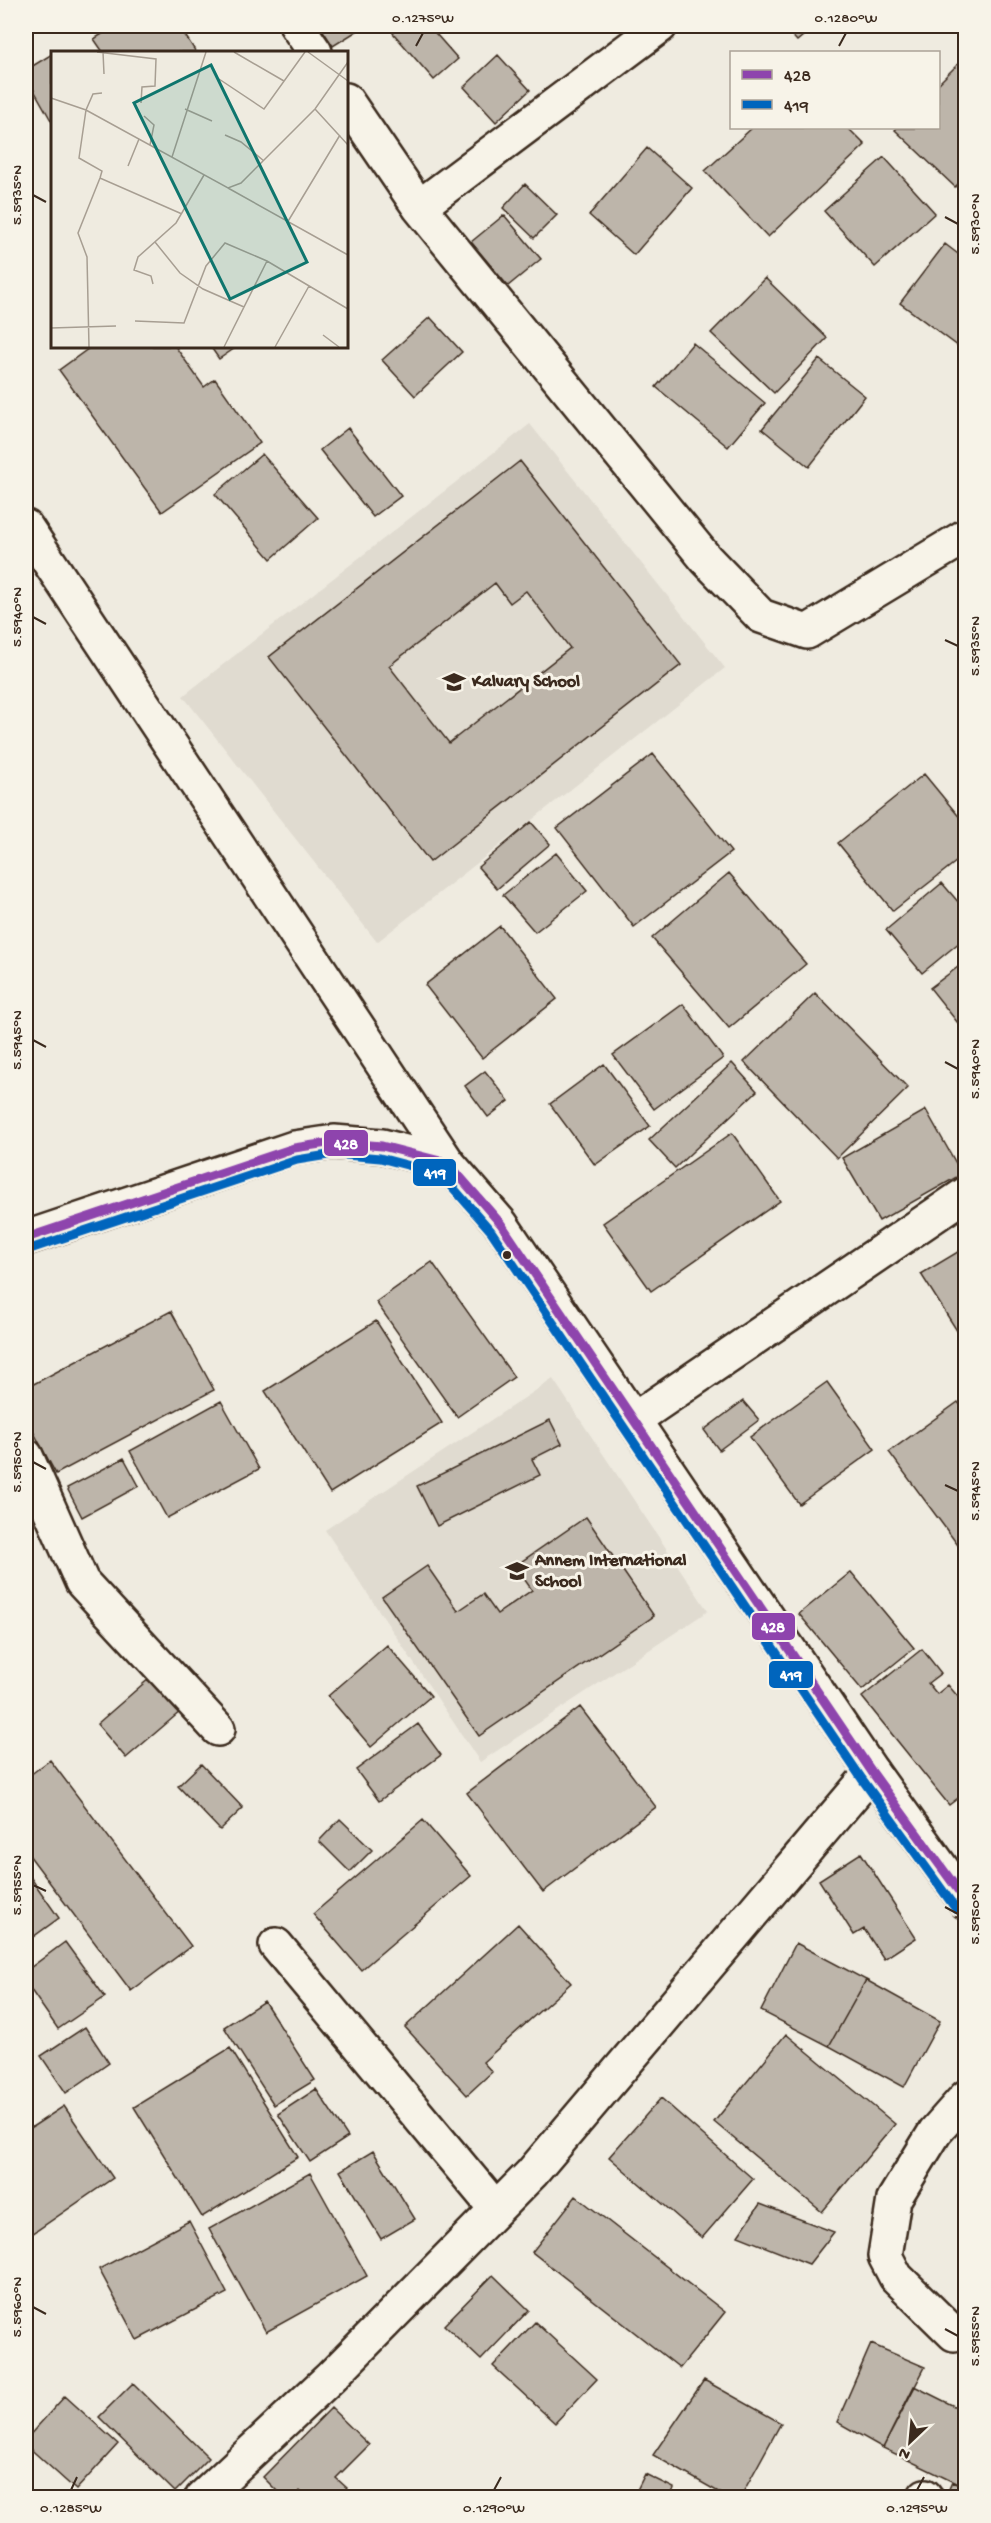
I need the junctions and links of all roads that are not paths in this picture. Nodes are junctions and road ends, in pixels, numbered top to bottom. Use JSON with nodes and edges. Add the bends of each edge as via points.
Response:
{"nodes":[{"id":1,"x":297,"y":26,"type":"edge"},
{"id":2,"x":660,"y":26,"type":"edge"},
{"id":3,"x":314,"y":51,"type":"edge"},
{"id":4,"x":348,"y":102,"type":"edge"},
{"id":5,"x":419,"y":207,"type":"junction"},
{"id":6,"x":26,"y":527,"type":"edge"},
{"id":7,"x":966,"y":536,"type":"edge"},
{"id":8,"x":448,"y":1163,"type":"junction"},
{"id":9,"x":966,"y":1194,"type":"edge"},
{"id":10,"x":26,"y":1238,"type":"edge"},
{"id":11,"x":635,"y":1419,"type":"junction"},
{"id":12,"x":26,"y":1456,"type":"edge"},
{"id":13,"x":218,"y":1729,"type":"dead end"},
{"id":14,"x":872,"y":1772,"type":"junction"},
{"id":15,"x":966,"y":1902,"type":"edge"},
{"id":16,"x":276,"y":1945,"type":"dead end"},
{"id":17,"x":966,"y":2097,"type":"edge"},
{"id":18,"x":496,"y":2209,"type":"junction"},
{"id":19,"x":954,"y":2334,"type":"dead end"},
{"id":20,"x":202,"y":2498,"type":"edge"}],
"edges":[{"from":1,"to":3,"type":"street"},
{"from":2,"to":5,"type":"street"},
{"from":4,"to":5,"type":"street"},
{"from":5,"to":7,"type":"street","via":[[706,560],[761,616],[807,632]]},
{"from":6,"to":8,"type":"street"},
{"from":8,"to":10,"type":"street","via":[[382,1146],[334,1142],[294,1148]]},
{"from":8,"to":11,"type":"street","via":[[501,1224]]},
{"from":9,"to":11,"type":"street"},
{"from":11,"to":14,"type":"street"},
{"from":12,"to":13,"type":"street","via":[[82,1582]]},
{"from":14,"to":15,"type":"street"},
{"from":14,"to":18,"type":"street","via":[[540,2164]]},
{"from":16,"to":18,"type":"street"},
{"from":17,"to":19,"type":"street","via":[[936,2132],[894,2199],[885,2256],[896,2277]]},
{"from":18,"to":20,"type":"street","via":[[331,2377]]}]}
